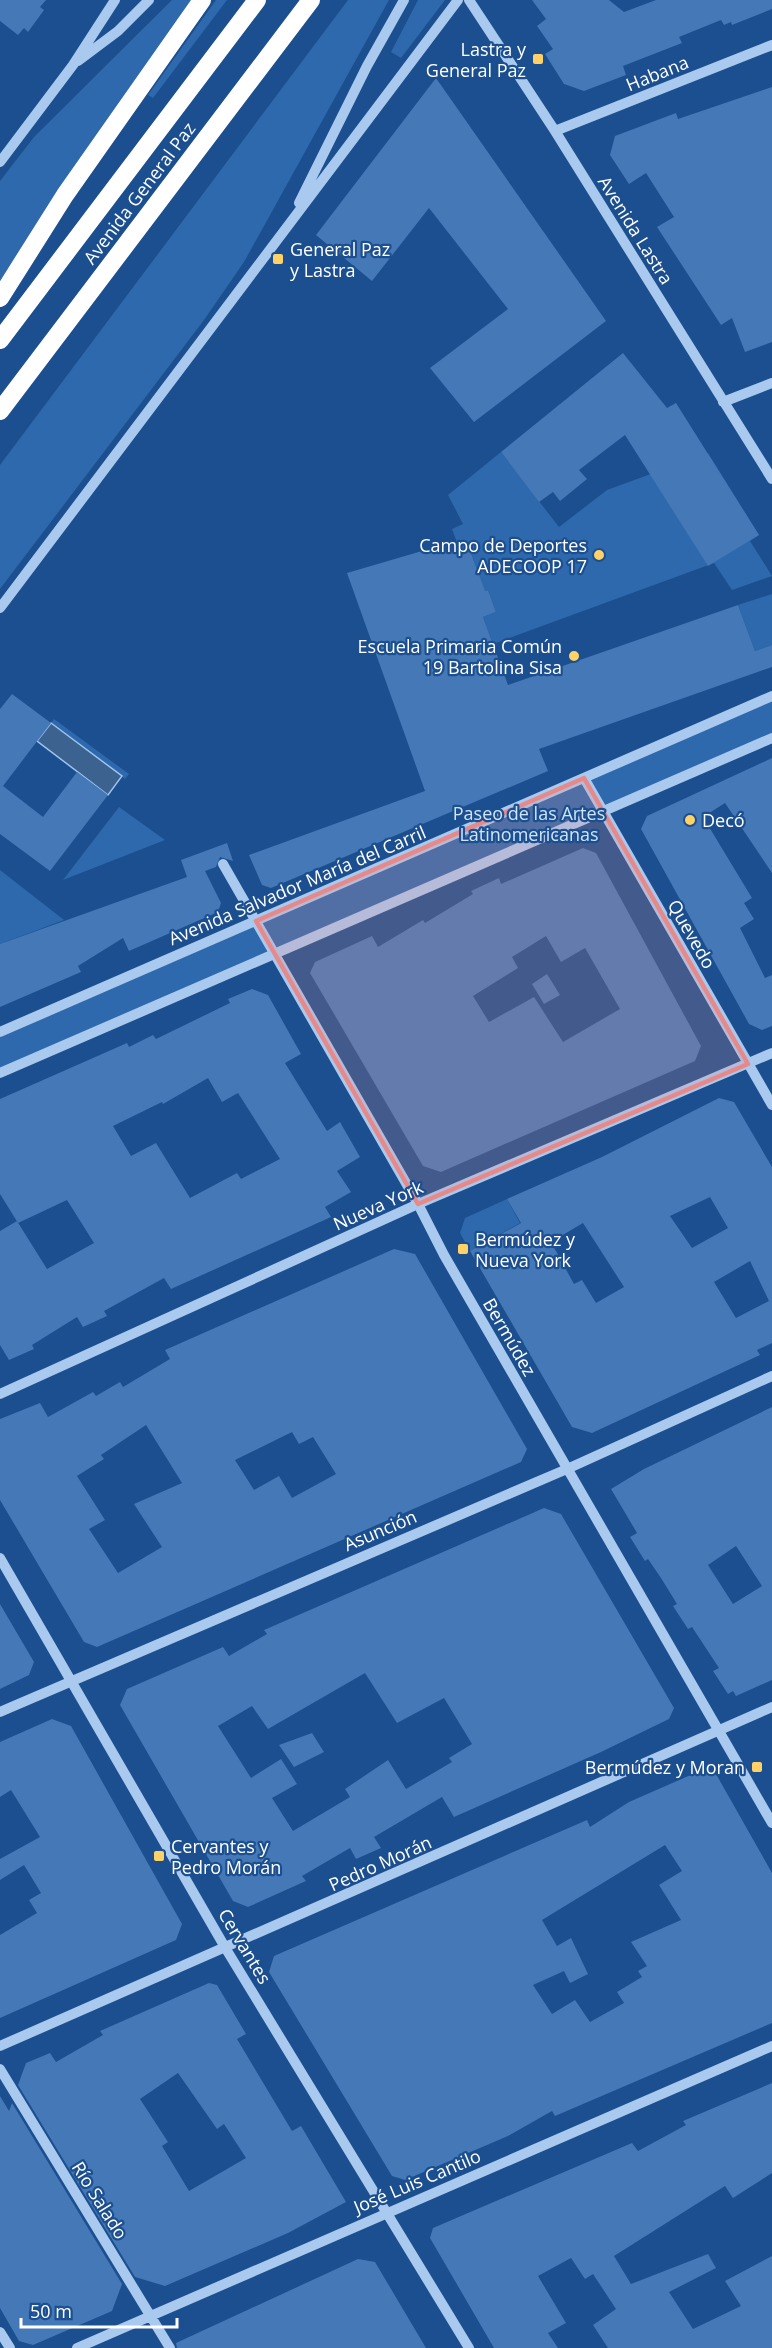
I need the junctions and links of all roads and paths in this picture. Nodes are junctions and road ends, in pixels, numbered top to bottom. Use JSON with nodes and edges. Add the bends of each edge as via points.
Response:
{"nodes":[{"id":1,"x":115,"y":0,"type":"edge"},
{"id":2,"x":149,"y":0,"type":"edge"},
{"id":3,"x":202,"y":0,"type":"edge"},
{"id":4,"x":257,"y":0,"type":"edge"},
{"id":5,"x":311,"y":0,"type":"edge"},
{"id":6,"x":404,"y":0,"type":"edge"},
{"id":7,"x":458,"y":0,"type":"edge"},
{"id":8,"x":469,"y":0,"type":"edge"},
{"id":9,"x":772,"y":45,"type":"edge"},
{"id":10,"x":74,"y":65,"type":"junction"},
{"id":11,"x":555,"y":131,"type":"junction"},
{"id":12,"x":0,"y":162,"type":"edge"},
{"id":13,"x":288,"y":225,"type":"junction"},
{"id":14,"x":0,"y":298,"type":"edge"},
{"id":15,"x":0,"y":340,"type":"edge"},
{"id":16,"x":772,"y":383,"type":"edge"},
{"id":17,"x":723,"y":402,"type":"junction"},
{"id":18,"x":0,"y":411,"type":"edge"},
{"id":19,"x":772,"y":479,"type":"edge"},
{"id":20,"x":0,"y":608,"type":"edge"},
{"id":21,"x":772,"y":696,"type":"edge"},
{"id":22,"x":772,"y":738,"type":"edge"},
{"id":23,"x":584,"y":778,"type":"junction"},
{"id":24,"x":603,"y":812,"type":"junction"},
{"id":25,"x":223,"y":864,"type":"dead end"},
{"id":26,"x":256,"y":921,"type":"junction"},
{"id":27,"x":274,"y":955,"type":"junction"},
{"id":28,"x":0,"y":1032,"type":"edge"},
{"id":29,"x":772,"y":1053,"type":"edge"},
{"id":30,"x":748,"y":1064,"type":"junction"},
{"id":31,"x":0,"y":1073,"type":"edge"},
{"id":32,"x":772,"y":1105,"type":"edge"},
{"id":33,"x":418,"y":1204,"type":"junction"},
{"id":34,"x":772,"y":1376,"type":"edge"},
{"id":35,"x":0,"y":1394,"type":"edge"},
{"id":36,"x":567,"y":1469,"type":"junction"},
{"id":37,"x":0,"y":1558,"type":"edge"},
{"id":38,"x":71,"y":1680,"type":"junction"},
{"id":39,"x":772,"y":1707,"type":"edge"},
{"id":40,"x":0,"y":1712,"type":"edge"},
{"id":41,"x":717,"y":1732,"type":"junction"},
{"id":42,"x":772,"y":1823,"type":"edge"},
{"id":43,"x":226,"y":1949,"type":"junction"},
{"id":44,"x":0,"y":2046,"type":"edge"},
{"id":45,"x":772,"y":2046,"type":"edge"},
{"id":46,"x":0,"y":2069,"type":"edge"},
{"id":47,"x":388,"y":2212,"type":"junction"},
{"id":48,"x":152,"y":2316,"type":"junction"},
{"id":49,"x":0,"y":2332,"type":"edge"},
{"id":50,"x":10,"y":2348,"type":"edge"},
{"id":51,"x":77,"y":2348,"type":"edge"},
{"id":52,"x":171,"y":2348,"type":"edge"},
{"id":53,"x":469,"y":2348,"type":"edge"}],
"edges":[{"from":1,"to":10,"type":"street"},
{"from":2,"to":10,"type":"street","via":[[118,31]]},
{"from":3,"to":14,"type":"highway","via":[[65,195]]},
{"from":4,"to":15,"type":"highway","name":"Avenida General Paz"},
{"from":5,"to":18,"type":"highway","name":"Avenida General Paz"},
{"from":6,"to":13,"type":"street"},
{"from":7,"to":13,"type":"street"},
{"from":8,"to":11,"type":"street","name":"Avenida Lastra"},
{"from":9,"to":11,"type":"street","name":"Habana"},
{"from":10,"to":12,"type":"street"},
{"from":11,"to":17,"type":"street","name":"Avenida Lastra"},
{"from":13,"to":20,"type":"street"},
{"from":16,"to":17,"type":"street"},
{"from":17,"to":19,"type":"street","name":"Avenida Lastra"},
{"from":21,"to":23,"type":"street","name":"Avenida Salvador María del Carril"},
{"from":22,"to":24,"type":"street"},
{"from":23,"to":24,"type":"street","name":"Quevedo"},
{"from":23,"to":26,"type":"street","name":"Avenida Salvador María del Carril"},
{"from":24,"to":27,"type":"street"},
{"from":24,"to":30,"type":"street","name":"Quevedo"},
{"from":25,"to":26,"type":"street","name":"Bermúdez"},
{"from":26,"to":27,"type":"street","name":"Bermúdez"},
{"from":26,"to":28,"type":"street","name":"Avenida Salvador María del Carril"},
{"from":27,"to":31,"type":"street"},
{"from":27,"to":33,"type":"street","name":"Bermúdez"},
{"from":29,"to":30,"type":"street","name":"Nueva York"},
{"from":30,"to":32,"type":"street","name":"Quevedo"},
{"from":30,"to":33,"type":"street","name":"Nueva York"},
{"from":33,"to":35,"type":"street","name":"Nueva York"},
{"from":33,"to":36,"type":"street","name":"Bermúdez"},
{"from":34,"to":36,"type":"street","name":"Asunción"},
{"from":36,"to":38,"type":"street","name":"Asunción"},
{"from":36,"to":41,"type":"street","name":"Bermúdez"},
{"from":37,"to":38,"type":"street","name":"Cervantes"},
{"from":38,"to":40,"type":"street","name":"Asunción"},
{"from":38,"to":43,"type":"street","name":"Cervantes"},
{"from":39,"to":41,"type":"street","name":"Pedro Morán"},
{"from":41,"to":42,"type":"street","name":"Bermúdez"},
{"from":41,"to":43,"type":"street","name":"Pedro Morán"},
{"from":43,"to":44,"type":"street","name":"Pedro Morán"},
{"from":43,"to":47,"type":"street","name":"Cervantes"},
{"from":45,"to":47,"type":"street","name":"José Luis Cantilo"},
{"from":46,"to":48,"type":"street","name":"Río Salado"},
{"from":47,"to":48,"type":"street","name":"José Luis Cantilo"},
{"from":47,"to":53,"type":"street","name":"Cervantes"},
{"from":48,"to":51,"type":"street","name":"José Luis Cantilo"},
{"from":48,"to":52,"type":"street","name":"Río Salado"},
{"from":49,"to":50,"type":"street"}]}
